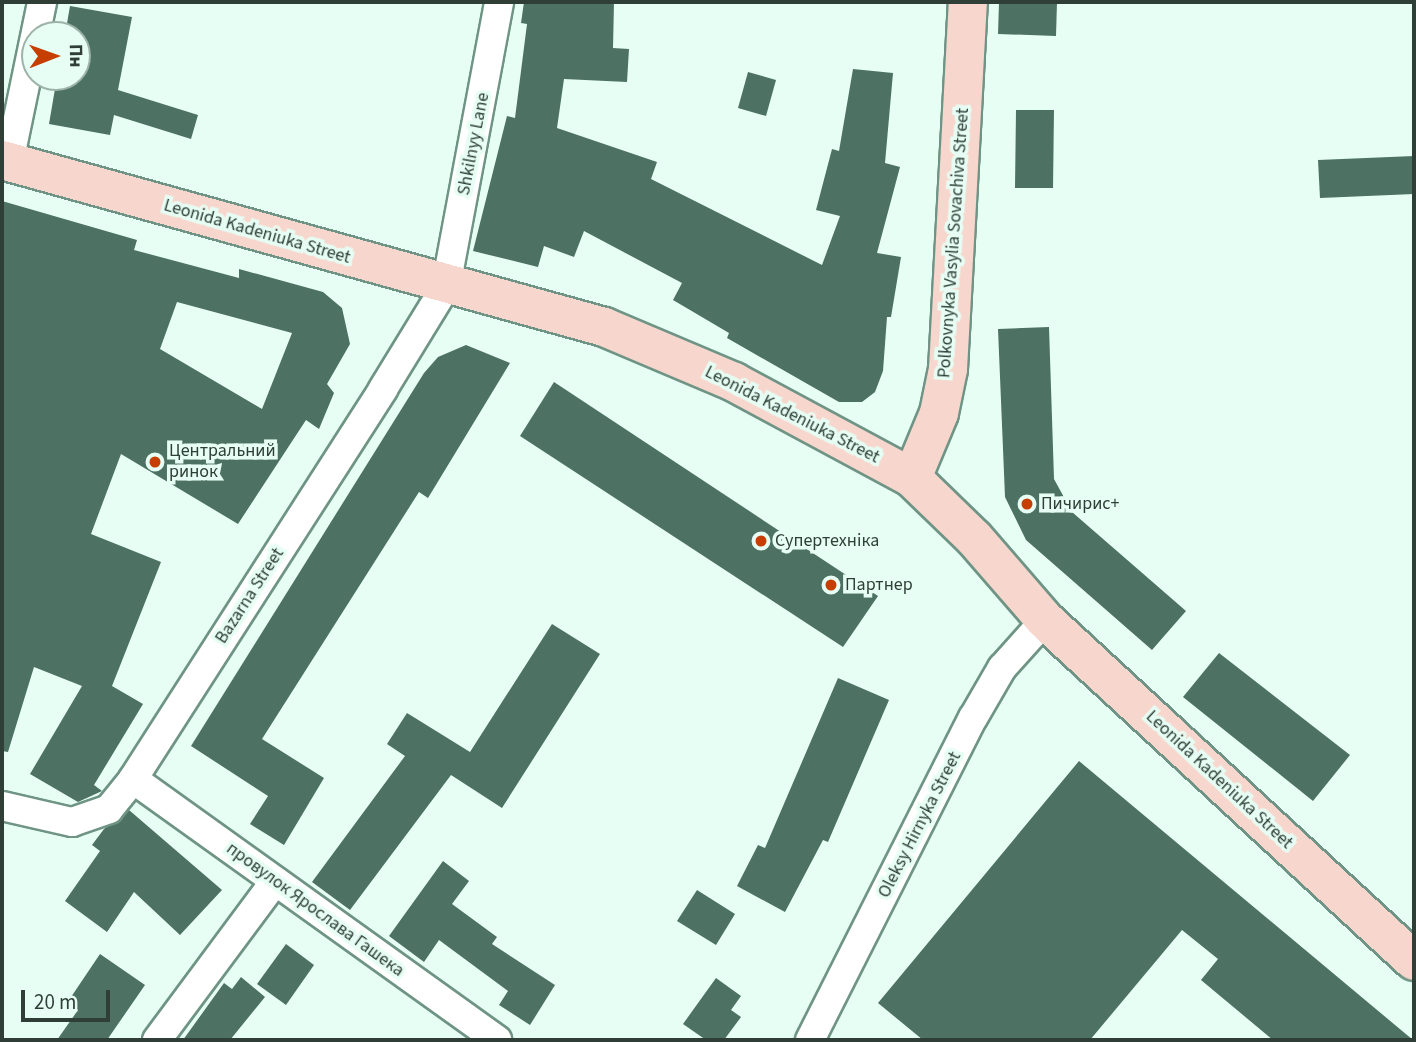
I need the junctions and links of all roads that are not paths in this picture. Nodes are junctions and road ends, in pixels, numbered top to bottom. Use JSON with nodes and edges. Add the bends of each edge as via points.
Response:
{"nodes":[{"id":1,"x":42,"y":2,"type":"edge"},
{"id":2,"x":499,"y":2,"type":"edge"},
{"id":3,"x":968,"y":2,"type":"edge"},
{"id":4,"x":5,"y":161,"type":"edge"},
{"id":5,"x":446,"y":286,"type":"junction"},
{"id":6,"x":912,"y":478,"type":"junction"},
{"id":7,"x":1045,"y":620,"type":"junction"},
{"id":8,"x":133,"y":779,"type":"junction"},
{"id":9,"x":2,"y":806,"type":"edge"},
{"id":10,"x":275,"y":881,"type":"junction"},
{"id":11,"x":1414,"y":961,"type":"edge"},
{"id":12,"x":157,"y":1040,"type":"edge"},
{"id":13,"x":497,"y":1040,"type":"edge"},
{"id":14,"x":810,"y":1040,"type":"edge"}],
"edges":[{"from":1,"to":4,"type":"street"},
{"from":2,"to":5,"type":"street","name":"Shkilnyy Lane"},
{"from":3,"to":6,"type":"street","name":"Polkovnyka Vasylia Sovachiva Street","via":[[948,369],[939,413]]},
{"from":4,"to":5,"type":"street","name":"Leonida Kadeniuka Street"},
{"from":5,"to":6,"type":"street","name":"Leonida Kadeniuka Street","via":[[604,327],[734,382]]},
{"from":5,"to":8,"type":"street","name":"Bazarna Street"},
{"from":6,"to":7,"type":"street","name":"Leonida Kadeniuka Street","via":[[974,538]]},
{"from":7,"to":11,"type":"street","name":"Leonida Kadeniuka Street"},
{"from":7,"to":14,"type":"street","name":"Oleksy Hirnyka Street","via":[[1002,668],[973,718]]},
{"from":8,"to":9,"type":"street","name":"Bazarna Street","via":[[108,809],[72,822]]},
{"from":8,"to":10,"type":"street","name":"провулок Ярослава Гашека"},
{"from":10,"to":12,"type":"street"},
{"from":10,"to":13,"type":"street","name":"провулок Ярослава Гашека"}]}
